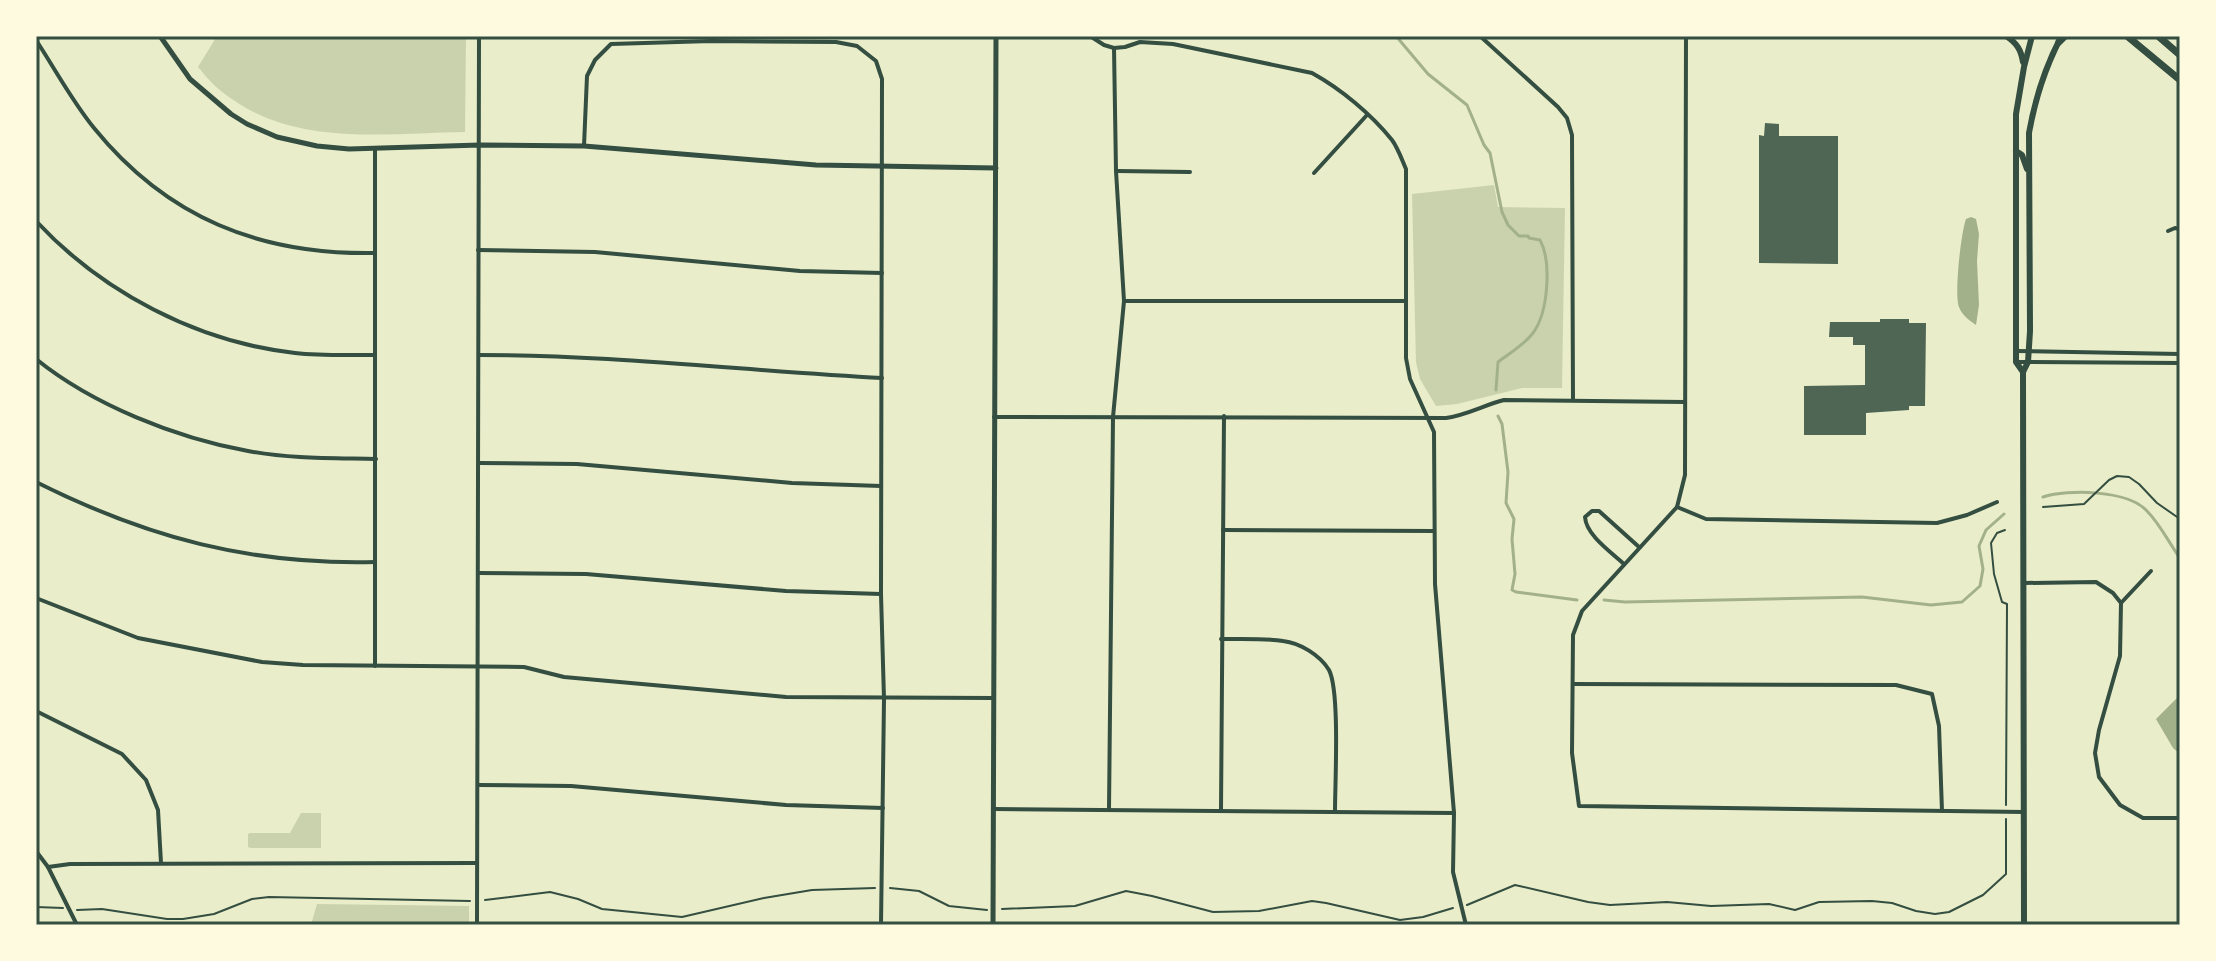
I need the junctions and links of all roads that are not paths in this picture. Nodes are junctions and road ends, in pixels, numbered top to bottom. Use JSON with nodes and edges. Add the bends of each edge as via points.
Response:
{"nodes":[{"id":1,"x":160,"y":36,"type":"edge"},
{"id":2,"x":479,"y":36,"type":"edge"},
{"id":3,"x":996,"y":36,"type":"edge"},
{"id":4,"x":1090,"y":36,"type":"edge"},
{"id":5,"x":1480,"y":36,"type":"edge"},
{"id":6,"x":1686,"y":36,"type":"edge"},
{"id":7,"x":2006,"y":36,"type":"edge"},
{"id":8,"x":2032,"y":36,"type":"edge"},
{"id":9,"x":2127,"y":36,"type":"edge"},
{"id":10,"x":2148,"y":36,"type":"edge"},
{"id":11,"x":2062,"y":38,"type":"edge"},
{"id":12,"x":2160,"y":38,"type":"edge"},
{"id":13,"x":36,"y":40,"type":"edge"},
{"id":14,"x":1114,"y":48,"type":"junction"},
{"id":15,"x":2180,"y":55,"type":"edge"},
{"id":16,"x":2024,"y":67,"type":"junction"},
{"id":17,"x":2180,"y":80,"type":"edge"},
{"id":18,"x":1367,"y":115,"type":"junction"},
{"id":19,"x":480,"y":145,"type":"junction"},
{"id":20,"x":584,"y":146,"type":"junction"},
{"id":21,"x":375,"y":149,"type":"junction"},
{"id":22,"x":2016,"y":151,"type":"junction"},
{"id":23,"x":882,"y":166,"type":"junction"},
{"id":24,"x":996,"y":168,"type":"junction"},
{"id":25,"x":1116,"y":171,"type":"junction"},
{"id":26,"x":1190,"y":172,"type":"dead end"},
{"id":27,"x":1314,"y":173,"type":"dead end"},
{"id":28,"x":2029,"y":181,"type":"junction"},
{"id":29,"x":36,"y":221,"type":"edge"},
{"id":30,"x":2180,"y":229,"type":"edge"},
{"id":31,"x":2168,"y":231,"type":"dead end"},
{"id":32,"x":478,"y":250,"type":"junction"},
{"id":33,"x":375,"y":253,"type":"junction"},
{"id":34,"x":882,"y":273,"type":"junction"},
{"id":35,"x":1124,"y":301,"type":"junction"},
{"id":36,"x":1406,"y":301,"type":"junction"},
{"id":37,"x":2015,"y":351,"type":"junction"},
{"id":38,"x":2029,"y":351,"type":"junction"},
{"id":39,"x":2180,"y":354,"type":"edge"},
{"id":40,"x":375,"y":355,"type":"junction"},
{"id":41,"x":479,"y":355,"type":"junction"},
{"id":42,"x":36,"y":359,"type":"edge"},
{"id":43,"x":2016,"y":362,"type":"junction"},
{"id":44,"x":2028,"y":362,"type":"junction"},
{"id":45,"x":2180,"y":363,"type":"edge"},
{"id":46,"x":2023,"y":372,"type":"junction"},
{"id":47,"x":882,"y":378,"type":"junction"},
{"id":48,"x":1573,"y":400,"type":"junction"},
{"id":49,"x":1685,"y":402,"type":"junction"},
{"id":50,"x":1224,"y":416,"type":"junction"},
{"id":51,"x":994,"y":417,"type":"junction"},
{"id":52,"x":1113,"y":417,"type":"junction"},
{"id":53,"x":1428,"y":418,"type":"junction"},
{"id":54,"x":376,"y":459,"type":"junction"},
{"id":55,"x":479,"y":463,"type":"junction"},
{"id":56,"x":36,"y":482,"type":"edge"},
{"id":57,"x":881,"y":486,"type":"junction"},
{"id":58,"x":1997,"y":502,"type":"dead end"},
{"id":59,"x":1677,"y":507,"type":"junction"},
{"id":60,"x":1223,"y":530,"type":"junction"},
{"id":61,"x":1434,"y":531,"type":"junction"},
{"id":62,"x":1639,"y":547,"type":"junction"},
{"id":63,"x":375,"y":562,"type":"junction"},
{"id":64,"x":1624,"y":564,"type":"junction"},
{"id":65,"x":2151,"y":571,"type":"dead end"},
{"id":66,"x":478,"y":573,"type":"junction"},
{"id":67,"x":2023,"y":583,"type":"junction"},
{"id":68,"x":881,"y":594,"type":"junction"},
{"id":69,"x":36,"y":598,"type":"edge"},
{"id":70,"x":2121,"y":603,"type":"junction"},
{"id":71,"x":1221,"y":639,"type":"junction"},
{"id":72,"x":375,"y":666,"type":"junction"},
{"id":73,"x":479,"y":667,"type":"junction"},
{"id":74,"x":1572,"y":684,"type":"junction"},
{"id":75,"x":993,"y":698,"type":"junction"},
{"id":76,"x":884,"y":699,"type":"junction"},
{"id":77,"x":36,"y":711,"type":"edge"},
{"id":78,"x":478,"y":785,"type":"junction"},
{"id":79,"x":883,"y":808,"type":"junction"},
{"id":80,"x":993,"y":809,"type":"junction"},
{"id":81,"x":1109,"y":810,"type":"junction"},
{"id":82,"x":1221,"y":810,"type":"junction"},
{"id":83,"x":1335,"y":811,"type":"junction"},
{"id":84,"x":1942,"y":811,"type":"junction"},
{"id":85,"x":2024,"y":812,"type":"junction"},
{"id":86,"x":1454,"y":813,"type":"junction"},
{"id":87,"x":2180,"y":818,"type":"edge"},
{"id":88,"x":36,"y":851,"type":"edge"},
{"id":89,"x":161,"y":863,"type":"junction"},
{"id":90,"x":477,"y":863,"type":"junction"},
{"id":91,"x":48,"y":867,"type":"junction"},
{"id":92,"x":77,"y":925,"type":"edge"},
{"id":93,"x":477,"y":925,"type":"edge"},
{"id":94,"x":881,"y":925,"type":"edge"},
{"id":95,"x":993,"y":925,"type":"edge"},
{"id":96,"x":1466,"y":925,"type":"edge"},
{"id":97,"x":2024,"y":925,"type":"edge"}],
"edges":[{"from":1,"to":21,"type":"street","via":[[190,79],[247,124],[289,141]]},
{"from":2,"to":19,"type":"street"},
{"from":3,"to":24,"type":"street"},
{"from":4,"to":14,"type":"street"},
{"from":5,"to":48,"type":"street","via":[[1558,107],[1572,135]]},
{"from":6,"to":49,"type":"street"},
{"from":7,"to":16,"type":"main road","via":[[2015,42]]},
{"from":8,"to":16,"type":"main road"},
{"from":9,"to":17,"type":"main road"},
{"from":10,"to":12,"type":"main road"},
{"from":11,"to":28,"type":"main road","via":[[2034,102]]},
{"from":12,"to":15,"type":"main road"},
{"from":13,"to":33,"type":"street","via":[[92,126],[127,165],[199,217],[273,243],[323,252]]},
{"from":14,"to":18,"type":"street","via":[[1140,42],[1173,44],[1312,73]]},
{"from":14,"to":25,"type":"street"},
{"from":16,"to":22,"type":"main road"},
{"from":18,"to":27,"type":"street"},
{"from":18,"to":36,"type":"street","via":[[1394,142],[1406,169]]},
{"from":19,"to":20,"type":"street"},
{"from":19,"to":21,"type":"street"},
{"from":19,"to":32,"type":"street"},
{"from":20,"to":23,"type":"street"},
{"from":20,"to":23,"type":"street","via":[[587,76],[611,44],[836,42],[857,46],[876,61],[882,79]]},
{"from":21,"to":33,"type":"street"},
{"from":22,"to":28,"type":"main road"},
{"from":22,"to":37,"type":"main road"},
{"from":23,"to":24,"type":"street"},
{"from":23,"to":34,"type":"street"},
{"from":24,"to":51,"type":"street"},
{"from":25,"to":26,"type":"street"},
{"from":25,"to":35,"type":"street"},
{"from":28,"to":38,"type":"main road"},
{"from":29,"to":40,"type":"street","via":[[102,279],[198,329],[295,353]]},
{"from":30,"to":31,"type":"street"},
{"from":32,"to":34,"type":"street","via":[[595,252]]},
{"from":32,"to":41,"type":"street"},
{"from":33,"to":40,"type":"street"},
{"from":34,"to":47,"type":"street"},
{"from":35,"to":36,"type":"street"},
{"from":35,"to":52,"type":"street"},
{"from":36,"to":53,"type":"street","via":[[1406,358]]},
{"from":37,"to":38,"type":"street"},
{"from":37,"to":43,"type":"main road"},
{"from":38,"to":39,"type":"street"},
{"from":38,"to":44,"type":"main road"},
{"from":40,"to":54,"type":"street"},
{"from":41,"to":47,"type":"street","via":[[555,355]]},
{"from":41,"to":55,"type":"street"},
{"from":42,"to":54,"type":"street","via":[[123,411],[186,435],[246,451]]},
{"from":43,"to":44,"type":"street"},
{"from":43,"to":46,"type":"main road"},
{"from":44,"to":45,"type":"street"},
{"from":44,"to":46,"type":"main road"},
{"from":46,"to":67,"type":"main road"},
{"from":47,"to":57,"type":"street"},
{"from":48,"to":49,"type":"street"},
{"from":48,"to":53,"type":"street","via":[[1504,400],[1457,416]]},
{"from":49,"to":59,"type":"street","via":[[1685,475]]},
{"from":50,"to":52,"type":"street"},
{"from":50,"to":53,"type":"street"},
{"from":50,"to":60,"type":"street"},
{"from":51,"to":52,"type":"street"},
{"from":51,"to":75,"type":"street"},
{"from":52,"to":81,"type":"street"},
{"from":53,"to":61,"type":"street","via":[[1434,432]]},
{"from":54,"to":63,"type":"street"},
{"from":55,"to":57,"type":"street","via":[[577,464]]},
{"from":55,"to":66,"type":"street"},
{"from":56,"to":63,"type":"street","via":[[112,518],[216,549],[299,561]]},
{"from":57,"to":68,"type":"street"},
{"from":58,"to":59,"type":"street","via":[[1937,523],[1706,519]]},
{"from":59,"to":62,"type":"street"},
{"from":60,"to":61,"type":"street"},
{"from":60,"to":71,"type":"street"},
{"from":61,"to":86,"type":"street"},
{"from":62,"to":64,"type":"street"},
{"from":62,"to":64,"type":"street","via":[[1599,511],[1585,517],[1585,525]]},
{"from":63,"to":72,"type":"street"},
{"from":64,"to":74,"type":"street","via":[[1582,611],[1573,635]]},
{"from":65,"to":70,"type":"street"},
{"from":66,"to":68,"type":"street","via":[[586,574]]},
{"from":66,"to":73,"type":"street"},
{"from":67,"to":70,"type":"street","via":[[2096,582]]},
{"from":67,"to":85,"type":"main road"},
{"from":68,"to":76,"type":"street"},
{"from":69,"to":72,"type":"street","via":[[138,638],[236,659]]},
{"from":70,"to":87,"type":"street","via":[[2120,656],[2095,753],[2099,777],[2120,805],[2143,818]]},
{"from":71,"to":82,"type":"street"},
{"from":71,"to":83,"type":"street","via":[[1285,641],[1306,649],[1329,671],[1334,691]]},
{"from":72,"to":73,"type":"street"},
{"from":73,"to":76,"type":"street","via":[[524,667],[564,677],[786,697]]},
{"from":73,"to":78,"type":"street"},
{"from":74,"to":84,"type":"street","via":[[1896,685],[1932,694],[1939,726]]},
{"from":74,"to":84,"type":"street","via":[[1579,806]]},
{"from":75,"to":76,"type":"street"},
{"from":75,"to":80,"type":"street"},
{"from":76,"to":79,"type":"street"},
{"from":77,"to":89,"type":"street","via":[[122,754],[146,780],[158,810]]},
{"from":78,"to":79,"type":"street","via":[[571,786]]},
{"from":78,"to":90,"type":"street"},
{"from":79,"to":94,"type":"street"},
{"from":80,"to":81,"type":"street"},
{"from":80,"to":95,"type":"street"},
{"from":81,"to":82,"type":"street"},
{"from":82,"to":83,"type":"street"},
{"from":83,"to":86,"type":"street"},
{"from":84,"to":85,"type":"street"},
{"from":85,"to":97,"type":"main road"},
{"from":86,"to":96,"type":"street","via":[[1453,872]]},
{"from":88,"to":91,"type":"street"},
{"from":89,"to":90,"type":"street"},
{"from":89,"to":91,"type":"street"},
{"from":90,"to":93,"type":"street"},
{"from":91,"to":92,"type":"street"}]}
